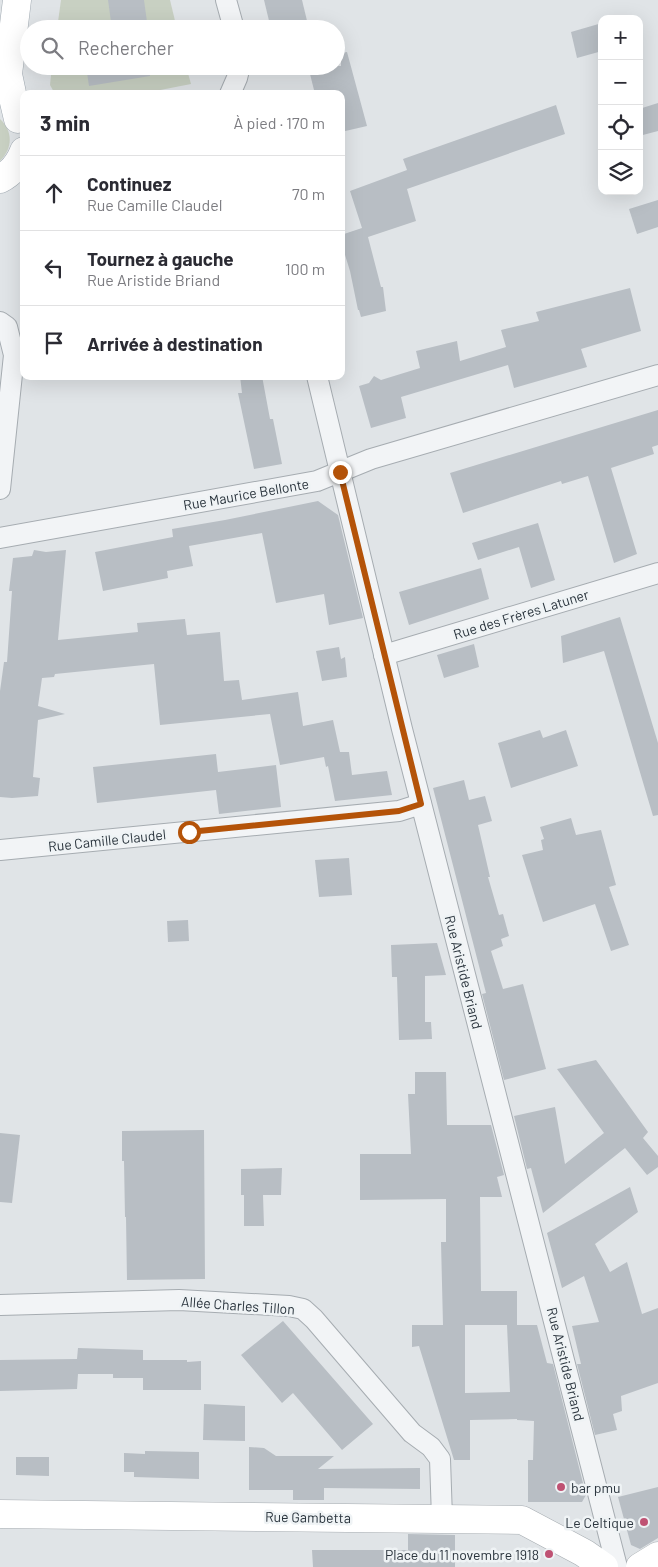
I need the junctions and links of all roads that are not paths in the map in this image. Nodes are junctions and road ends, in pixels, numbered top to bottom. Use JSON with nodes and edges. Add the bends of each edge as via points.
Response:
{"nodes":[{"id":1,"x":17,"y":0,"type":"edge"},
{"id":2,"x":226,"y":0,"type":"edge"},
{"id":3,"x":232,"y":20,"type":"edge"},
{"id":4,"x":238,"y":75,"type":"edge"},
{"id":5,"x":232,"y":90,"type":"edge"},
{"id":6,"x":14,"y":117,"type":"edge"},
{"id":7,"x":0,"y":322,"type":"edge"},
{"id":8,"x":658,"y":375,"type":"edge"},
{"id":9,"x":318,"y":380,"type":"edge"},
{"id":10,"x":340,"y":472,"type":"junction"},
{"id":11,"x":0,"y":489,"type":"edge"},
{"id":12,"x":0,"y":538,"type":"edge"},
{"id":13,"x":658,"y":573,"type":"edge"},
{"id":14,"x":384,"y":655,"type":"junction"},
{"id":15,"x":421,"y":804,"type":"junction"},
{"id":16,"x":0,"y":850,"type":"edge"},
{"id":17,"x":0,"y":1305,"type":"edge"},
{"id":18,"x":0,"y":1514,"type":"edge"},
{"id":19,"x":442,"y":1518,"type":"junction"},
{"id":20,"x":658,"y":1556,"type":"edge"},
{"id":21,"x":604,"y":1567,"type":"edge"},
{"id":22,"x":617,"y":1567,"type":"edge"},
{"id":23,"x":640,"y":1567,"type":"edge"}],
"edges":[{"from":1,"to":6,"type":"main road","via":[[8,74]]},
{"from":2,"to":3,"type":"street"},
{"from":4,"to":5,"type":"street"},
{"from":7,"to":11,"type":"street","via":[[7,328],[14,355]]},
{"from":8,"to":10,"type":"street","name":"Rue Maurice Bellonte","via":[[371,459]]},
{"from":9,"to":10,"type":"street","name":"Rue Aristide Briand"},
{"from":10,"to":12,"type":"street","name":"Rue Maurice Bellonte","via":[[317,480]]},
{"from":10,"to":14,"type":"street","name":"Rue Aristide Briand"},
{"from":13,"to":14,"type":"street","name":"Rue des Frères Latuner"},
{"from":14,"to":15,"type":"street","name":"Rue Aristide Briand"},
{"from":15,"to":16,"type":"street","name":"Rue Camille Claudel","via":[[399,811]]},
{"from":15,"to":22,"type":"street","name":"Rue Aristide Briand"},
{"from":17,"to":19,"type":"street","name":"Allée Charles Tillon","via":[[178,1300],[303,1309],[412,1433],[432,1447],[440,1459]]},
{"from":18,"to":19,"type":"main road","name":"Rue Gambetta"},
{"from":19,"to":21,"type":"main road","name":"Rue Gambetta","via":[[522,1520]]},
{"from":20,"to":23,"type":"main road"}]}
